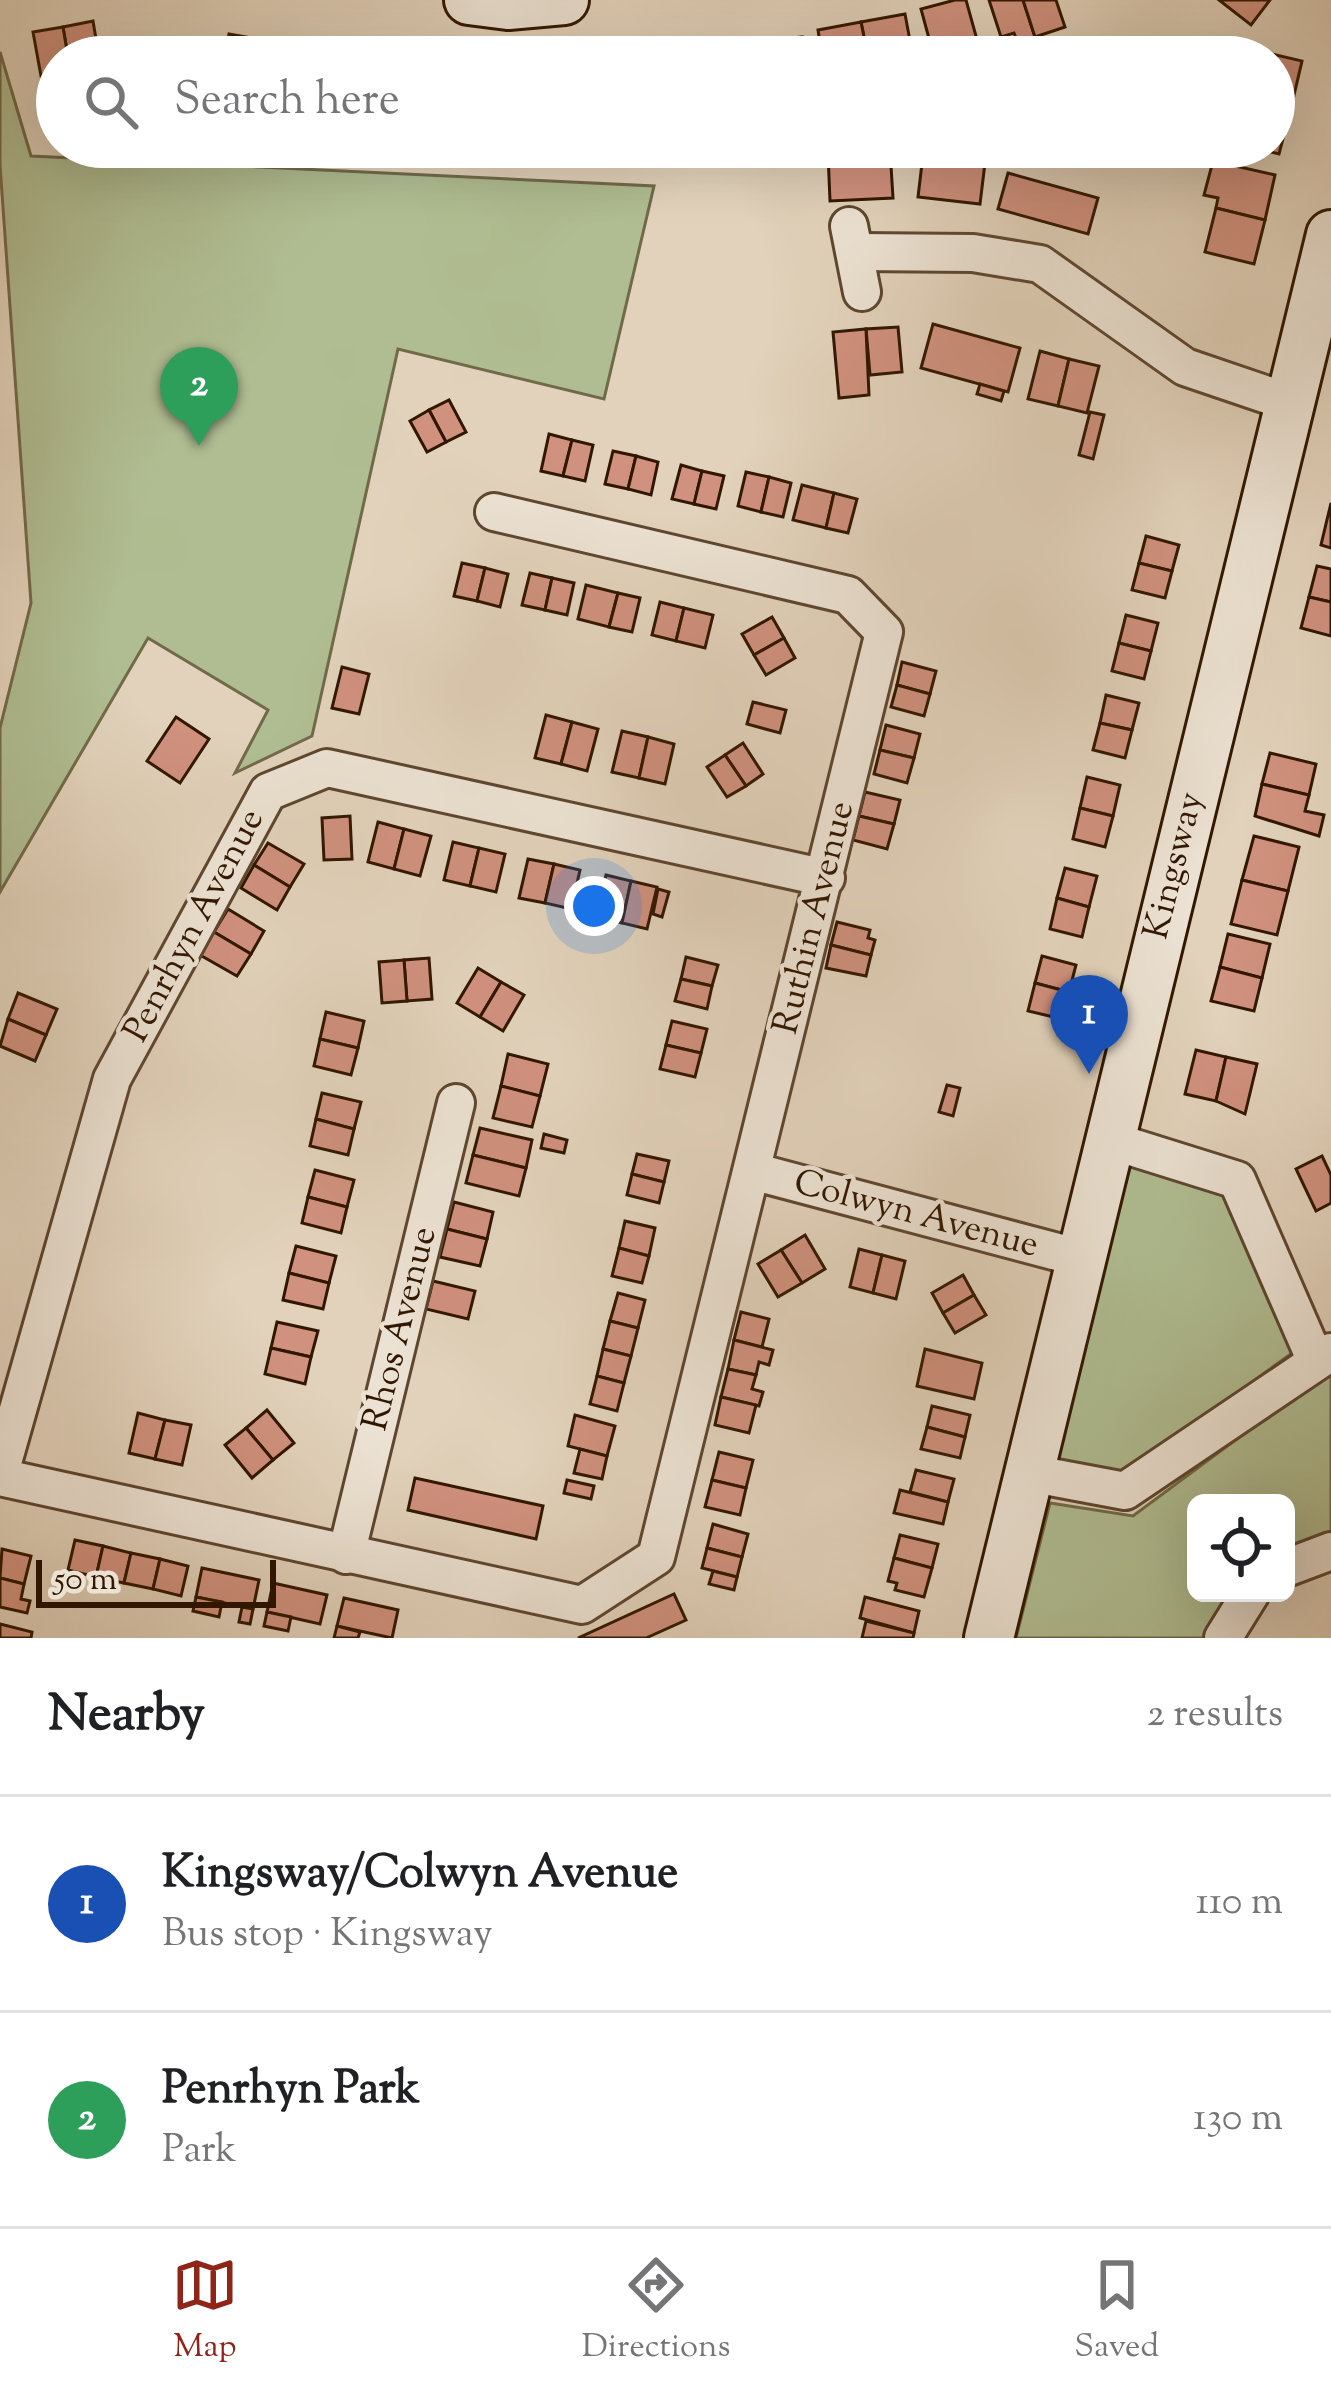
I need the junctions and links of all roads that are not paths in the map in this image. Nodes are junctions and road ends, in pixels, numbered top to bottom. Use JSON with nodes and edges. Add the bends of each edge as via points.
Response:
{"nodes":[{"id":1,"x":469,"y":0,"type":"edge"},
{"id":2,"x":564,"y":0,"type":"edge"},
{"id":3,"x":1331,"y":235,"type":"edge"},
{"id":4,"x":862,"y":292,"type":"dead end"},
{"id":5,"x":1288,"y":402,"type":"junction"},
{"id":6,"x":494,"y":513,"type":"dead end"},
{"id":7,"x":826,"y":878,"type":"junction"},
{"id":8,"x":456,"y":1103,"type":"dead end"},
{"id":9,"x":1109,"y":1140,"type":"junction"},
{"id":10,"x":752,"y":1171,"type":"junction"},
{"id":11,"x":1080,"y":1258,"type":"junction"},
{"id":12,"x":1323,"y":1355,"type":"edge"},
{"id":13,"x":1029,"y":1473,"type":"junction"},
{"id":14,"x":0,"y":1475,"type":"edge"},
{"id":15,"x":1331,"y":1552,"type":"edge"},
{"id":16,"x":346,"y":1555,"type":"junction"},
{"id":17,"x":1295,"y":1565,"type":"edge"},
{"id":18,"x":1245,"y":1602,"type":"edge"},
{"id":19,"x":989,"y":1638,"type":"edge"},
{"id":20,"x":1223,"y":1638,"type":"edge"}],
"edges":[{"from":1,"to":2,"type":"street"},
{"from":3,"to":5,"type":"street","name":"Kingsway"},
{"from":4,"to":5,"type":"street","via":[[853,239],[1040,264],[1185,368]]},
{"from":5,"to":9,"type":"street","name":"Kingsway"},
{"from":6,"to":7,"type":"street","name":"Ruthin Avenue","via":[[848,595],[884,632]]},
{"from":7,"to":10,"type":"street","name":"Ruthin Avenue"},
{"from":7,"to":14,"type":"street","name":"Penrhyn Avenue","via":[[327,768],[268,792],[112,1079]]},
{"from":8,"to":16,"type":"street","name":"Rhos Avenue"},
{"from":9,"to":11,"type":"street","name":"Kingsway"},
{"from":9,"to":12,"type":"street","via":[[1237,1180]]},
{"from":10,"to":11,"type":"street","name":"Colwyn Avenue"},
{"from":10,"to":16,"type":"street","name":"Ruthin Avenue","via":[[656,1556],[582,1605]]},
{"from":11,"to":13,"type":"street","name":"Kingsway"},
{"from":12,"to":13,"type":"street","via":[[1125,1491]]},
{"from":13,"to":19,"type":"street","name":"Kingsway"},
{"from":14,"to":16,"type":"street"},
{"from":15,"to":17,"type":"street"},
{"from":18,"to":20,"type":"street"}]}
